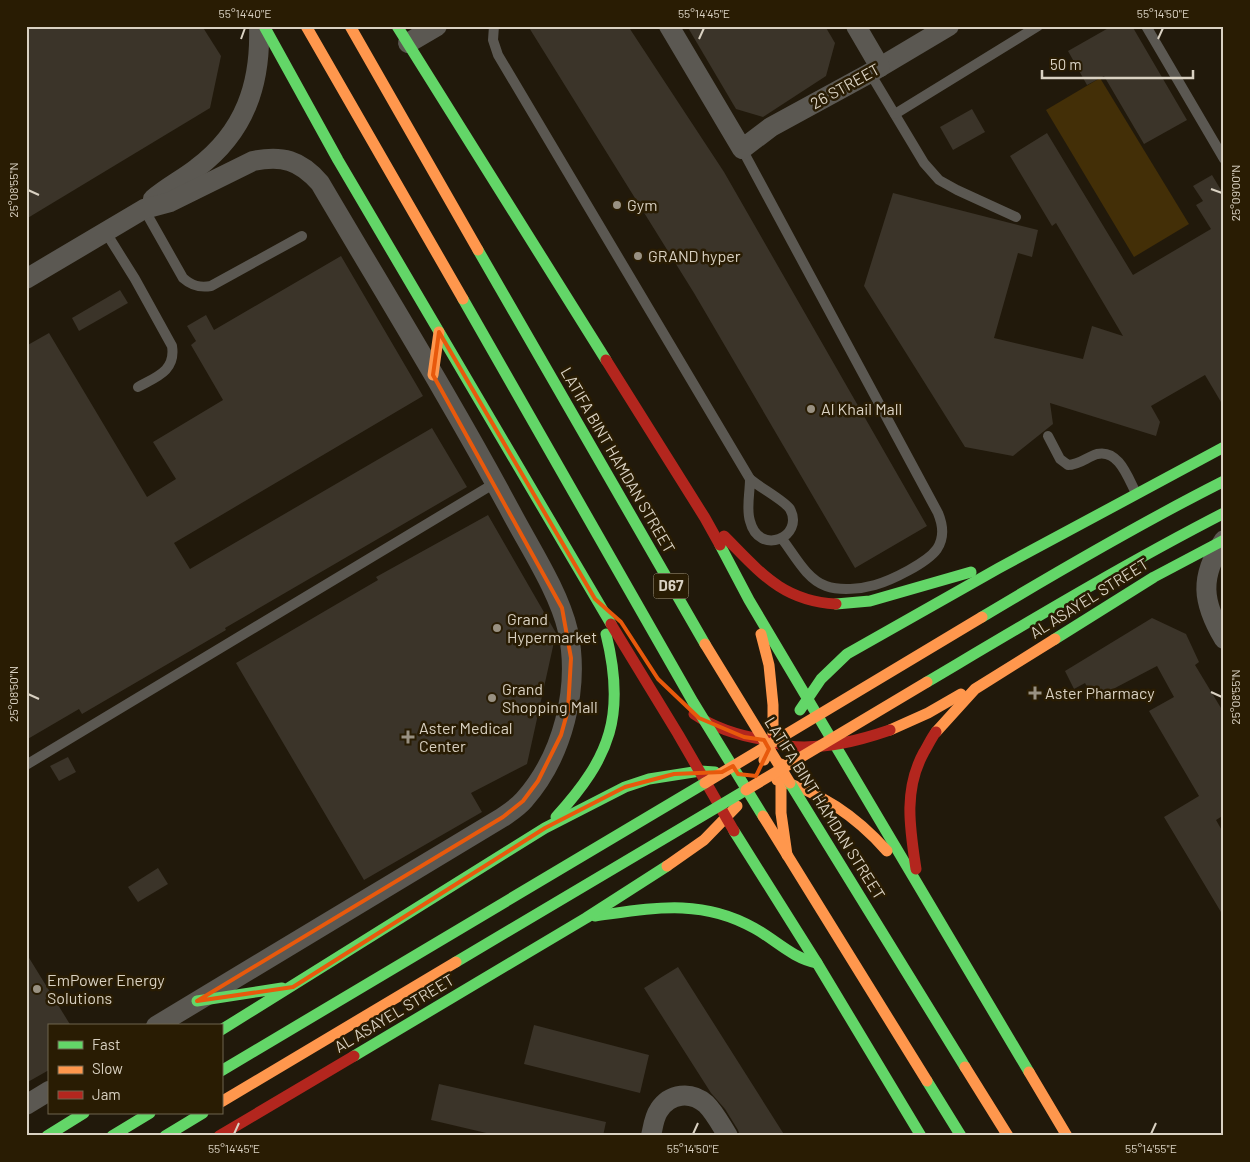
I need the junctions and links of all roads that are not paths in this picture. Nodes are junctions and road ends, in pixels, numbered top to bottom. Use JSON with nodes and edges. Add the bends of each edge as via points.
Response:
{"nodes":[{"id":1,"x":259,"y":26,"type":"edge"},
{"id":2,"x":264,"y":26,"type":"edge"},
{"id":3,"x":306,"y":26,"type":"edge"},
{"id":4,"x":350,"y":26,"type":"edge"},
{"id":5,"x":397,"y":26,"type":"edge"},
{"id":6,"x":437,"y":26,"type":"edge"},
{"id":7,"x":494,"y":26,"type":"edge"},
{"id":8,"x":669,"y":26,"type":"edge"},
{"id":9,"x":856,"y":26,"type":"edge"},
{"id":10,"x":950,"y":26,"type":"edge"},
{"id":11,"x":1038,"y":26,"type":"edge"},
{"id":12,"x":1146,"y":26,"type":"edge"},
{"id":13,"x":408,"y":43,"type":"junction"},
{"id":14,"x":875,"y":70,"type":"junction"},
{"id":15,"x":895,"y":114,"type":"junction"},
{"id":16,"x":742,"y":148,"type":"junction"},
{"id":17,"x":1224,"y":159,"type":"edge"},
{"id":18,"x":144,"y":209,"type":"junction"},
{"id":19,"x":1016,"y":217,"type":"dead end"},
{"id":20,"x":105,"y":231,"type":"junction"},
{"id":21,"x":302,"y":236,"type":"dead end"},
{"id":22,"x":26,"y":279,"type":"edge"},
{"id":23,"x":439,"y":332,"type":"junction"},
{"id":24,"x":433,"y":375,"type":"junction"},
{"id":25,"x":138,"y":387,"type":"dead end"},
{"id":26,"x":1048,"y":436,"type":"dead end"},
{"id":27,"x":1224,"y":447,"type":"edge"},
{"id":28,"x":750,"y":479,"type":"junction"},
{"id":29,"x":1224,"y":481,"type":"edge"},
{"id":30,"x":495,"y":483,"type":"junction"},
{"id":31,"x":1136,"y":494,"type":"junction"},
{"id":32,"x":1224,"y":513,"type":"edge"},
{"id":33,"x":706,"y":518,"type":"junction"},
{"id":34,"x":782,"y":538,"type":"junction"},
{"id":35,"x":1224,"y":540,"type":"edge"},
{"id":36,"x":999,"y":568,"type":"junction"},
{"id":37,"x":595,"y":599,"type":"junction"},
{"id":38,"x":749,"y":600,"type":"junction"},
{"id":39,"x":1224,"y":639,"type":"edge"},
{"id":40,"x":658,"y":679,"type":"dead end"},
{"id":41,"x":975,"y":690,"type":"junction"},
{"id":42,"x":807,"y":696,"type":"junction"},
{"id":43,"x":677,"y":700,"type":"dead end"},
{"id":44,"x":773,"y":742,"type":"junction"},
{"id":45,"x":784,"y":745,"type":"junction"},
{"id":46,"x":835,"y":745,"type":"junction"},
{"id":47,"x":26,"y":765,"type":"edge"},
{"id":48,"x":700,"y":772,"type":"junction"},
{"id":49,"x":756,"y":776,"type":"junction"},
{"id":50,"x":780,"y":780,"type":"junction"},
{"id":51,"x":726,"y":819,"type":"junction"},
{"id":52,"x":545,"y":828,"type":"junction"},
{"id":53,"x":918,"y":883,"type":"junction"},
{"id":54,"x":797,"y":893,"type":"dead end"},
{"id":55,"x":586,"y":918,"type":"junction"},
{"id":56,"x":807,"y":927,"type":"dead end"},
{"id":57,"x":817,"y":963,"type":"junction"},
{"id":58,"x":293,"y":987,"type":"junction"},
{"id":59,"x":197,"y":1001,"type":"junction"},
{"id":60,"x":159,"y":1024,"type":"edge"},
{"id":61,"x":222,"y":1029,"type":"edge"},
{"id":62,"x":222,"y":1070,"type":"edge"},
{"id":63,"x":48,"y":1092,"type":"edge"},
{"id":64,"x":222,"y":1101,"type":"edge"},
{"id":65,"x":26,"y":1105,"type":"edge"},
{"id":66,"x":82,"y":1114,"type":"edge"},
{"id":67,"x":148,"y":1114,"type":"edge"},
{"id":68,"x":201,"y":1114,"type":"edge"},
{"id":69,"x":715,"y":1126,"type":"edge"},
{"id":70,"x":47,"y":1136,"type":"edge"},
{"id":71,"x":112,"y":1136,"type":"edge"},
{"id":72,"x":165,"y":1136,"type":"edge"},
{"id":73,"x":219,"y":1136,"type":"edge"},
{"id":74,"x":651,"y":1136,"type":"edge"},
{"id":75,"x":728,"y":1136,"type":"edge"},
{"id":76,"x":921,"y":1136,"type":"edge"},
{"id":77,"x":961,"y":1136,"type":"edge"},
{"id":78,"x":1008,"y":1136,"type":"edge"},
{"id":79,"x":1067,"y":1136,"type":"edge"}],
"edges":[{"from":1,"to":18,"type":"street","via":[[256,71],[248,106],[240,120],[210,158],[163,191]]},
{"from":2,"to":23,"type":"street"},
{"from":3,"to":77,"type":"street","number":"D67","bridge":true,"via":[[693,702]]},
{"from":4,"to":78,"type":"street","name":"LATIFA BINT HAMDAN STREET","number":"D67","bridge":true,"via":[[734,693]]},
{"from":5,"to":13,"type":"street"},
{"from":6,"to":13,"type":"street"},
{"from":7,"to":28,"type":"lane","via":[[494,48]]},
{"from":8,"to":16,"type":"street"},
{"from":9,"to":14,"type":"street"},
{"from":10,"to":14,"type":"street","name":"26 STREET"},
{"from":11,"to":15,"type":"lane"},
{"from":12,"to":17,"type":"lane"},
{"from":13,"to":33,"type":"street"},
{"from":14,"to":15,"type":"lane"},
{"from":14,"to":16,"type":"street","name":"26 STREET","via":[[771,127]]},
{"from":15,"to":19,"type":"lane","via":[[924,163],[939,180]]},
{"from":16,"to":34,"type":"lane","via":[[943,525],[938,548],[919,565],[875,585],[861,587],[836,588],[814,579]]},
{"from":18,"to":20,"type":"street"},
{"from":18,"to":21,"type":"lane","via":[[184,278],[199,287],[212,286]]},
{"from":18,"to":24,"type":"street","via":[[170,202],[253,161],[283,158],[297,163],[320,183]]},
{"from":20,"to":22,"type":"street"},
{"from":20,"to":25,"type":"lane","via":[[135,279],[174,354],[163,373]]},
{"from":23,"to":24,"type":"street"},
{"from":23,"to":37,"type":"street"},
{"from":24,"to":30,"type":"street"},
{"from":26,"to":31,"type":"lane","via":[[1060,459],[1068,465],[1098,454],[1116,458]]},
{"from":27,"to":31,"type":"street"},
{"from":28,"to":34,"type":"lane","via":[[789,508],[793,522]]},
{"from":28,"to":34,"type":"lane","via":[[751,527],[761,539],[775,541]]},
{"from":29,"to":62,"type":"street","bridge":true,"via":[[1096,549]]},
{"from":30,"to":47,"type":"lane"},
{"from":30,"to":59,"type":"street","via":[[562,608],[568,632],[571,658],[568,710],[561,735],[538,781],[523,801],[503,817]]},
{"from":31,"to":36,"type":"street"},
{"from":32,"to":64,"type":"street","bridge":true,"via":[[1070,598]]},
{"from":33,"to":36,"type":"street","via":[[771,582],[793,595],[818,603],[870,602],[949,577]]},
{"from":33,"to":38,"type":"street"},
{"from":35,"to":39,"type":"street","via":[[1214,555],[1206,590],[1208,608]]},
{"from":35,"to":41,"type":"street","name":"AL ASAYEL STREET","via":[[1154,577]]},
{"from":36,"to":42,"type":"street","via":[[848,654],[827,671]]},
{"from":37,"to":40,"type":"street","via":[[614,612]]},
{"from":37,"to":48,"type":"street"},
{"from":37,"to":52,"type":"street","via":[[615,671],[617,693],[612,723],[601,755],[589,775]]},
{"from":38,"to":42,"type":"street"},
{"from":38,"to":44,"type":"street","via":[[769,666]]},
{"from":41,"to":46,"type":"street","via":[[968,690],[889,732]]},
{"from":41,"to":53,"type":"street","via":[[934,735],[913,778],[910,830]]},
{"from":42,"to":45,"type":"street"},
{"from":42,"to":46,"type":"street"},
{"from":43,"to":44,"type":"street","via":[[699,718],[744,737]]},
{"from":44,"to":45,"type":"street"},
{"from":44,"to":49,"type":"street","name":"AL ASAYEL STREET"},
{"from":45,"to":46,"type":"street"},
{"from":45,"to":50,"type":"street"},
{"from":46,"to":53,"type":"street"},
{"from":48,"to":49,"type":"street"},
{"from":48,"to":51,"type":"street"},
{"from":48,"to":52,"type":"street","via":[[674,774],[624,787]]},
{"from":49,"to":50,"type":"street"},
{"from":49,"to":51,"type":"street","name":"AL ASAYEL STREET"},
{"from":50,"to":53,"type":"street","via":[[824,800],[859,823]]},
{"from":50,"to":54,"type":"street","via":[[785,846]]},
{"from":51,"to":55,"type":"street","name":"AL ASAYEL STREET","via":[[690,851]]},
{"from":51,"to":57,"type":"street"},
{"from":52,"to":58,"type":"street"},
{"from":53,"to":79,"type":"street"},
{"from":55,"to":57,"type":"street","via":[[662,906],[710,909],[752,927],[801,959]]},
{"from":55,"to":73,"type":"street","name":"AL ASAYEL STREET"},
{"from":56,"to":57,"type":"street"},
{"from":57,"to":76,"type":"street"},
{"from":58,"to":59,"type":"street"},
{"from":58,"to":61,"type":"street"},
{"from":59,"to":60,"type":"street"},
{"from":63,"to":65,"type":"street"},
{"from":66,"to":70,"type":"street"},
{"from":67,"to":71,"type":"street"},
{"from":68,"to":72,"type":"street"},
{"from":69,"to":74,"type":"street","via":[[711,1109],[696,1097],[677,1096],[658,1110]]},
{"from":69,"to":75,"type":"street"}]}
